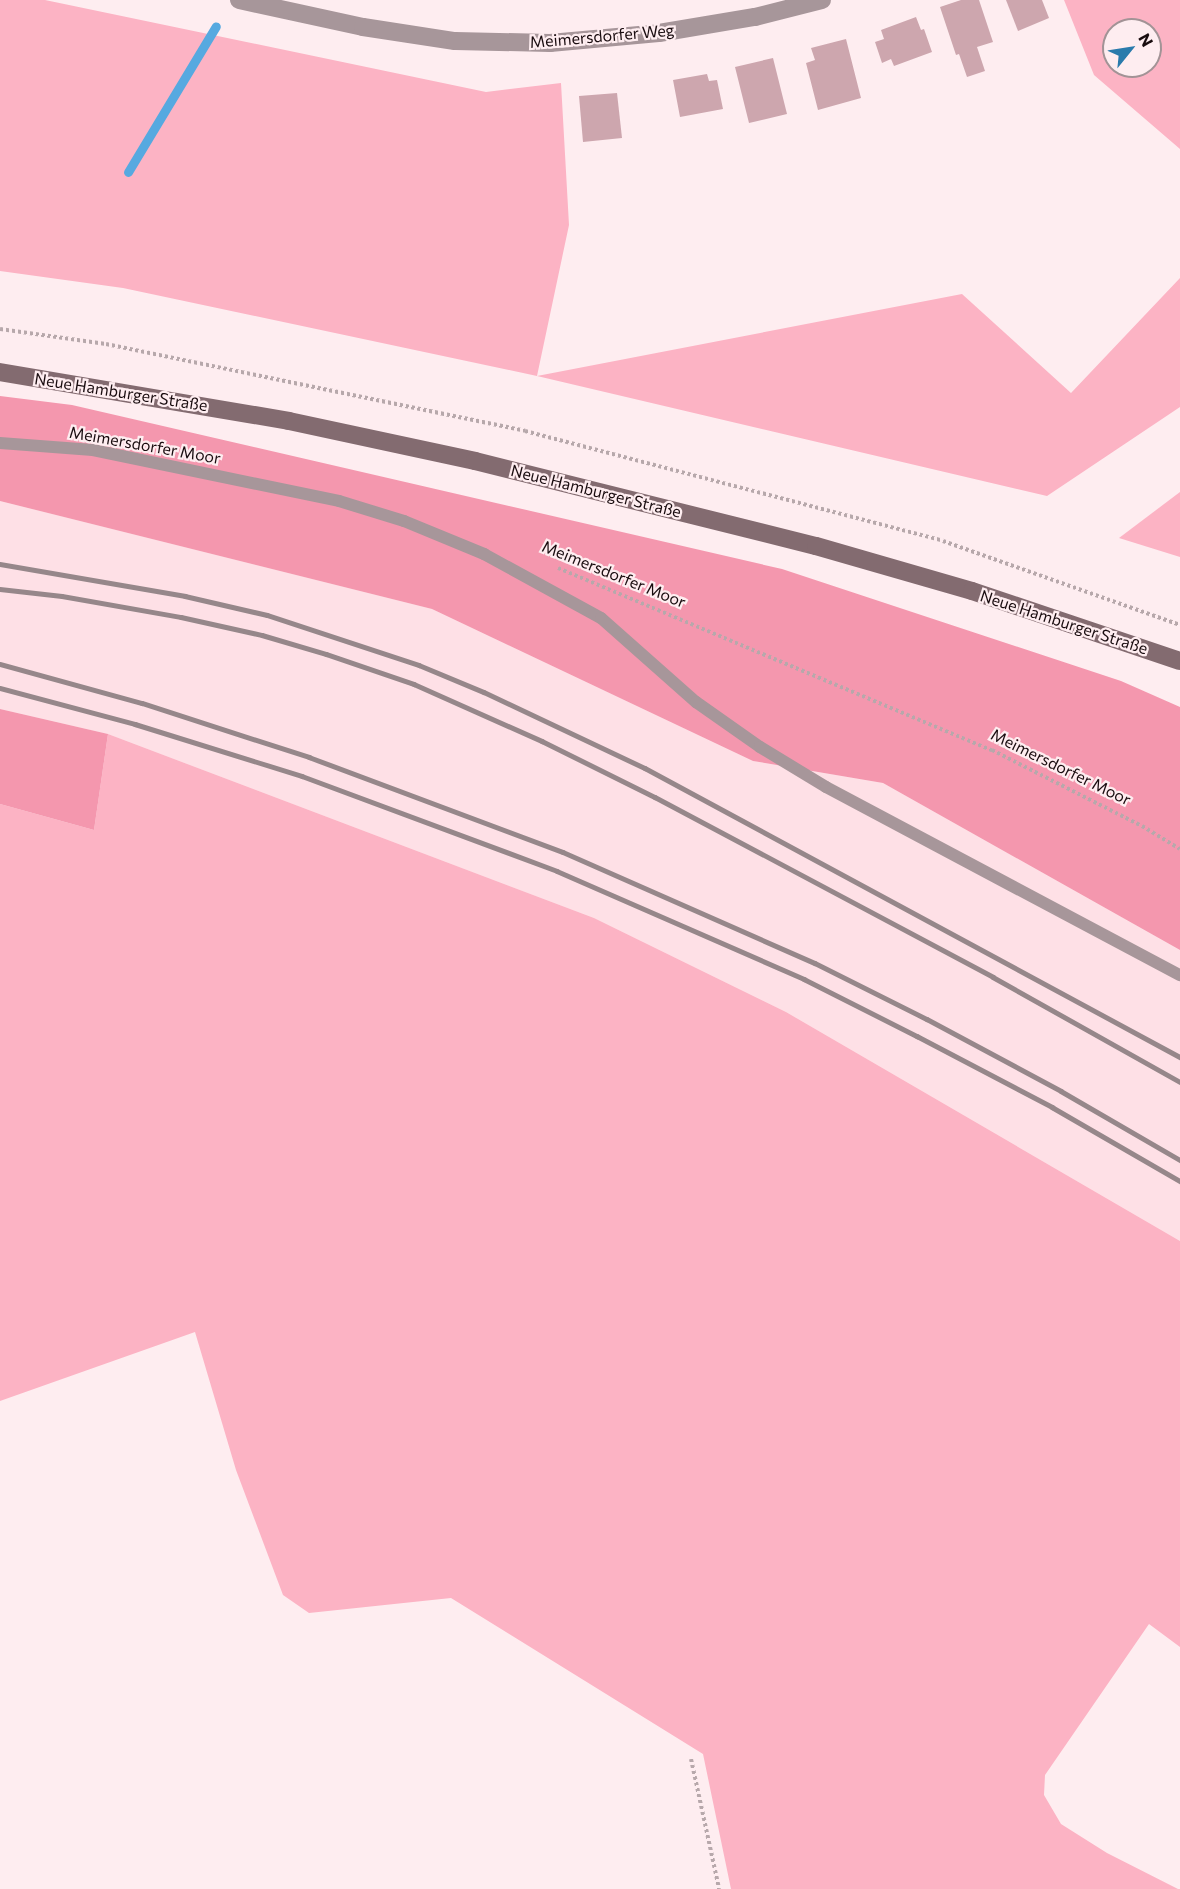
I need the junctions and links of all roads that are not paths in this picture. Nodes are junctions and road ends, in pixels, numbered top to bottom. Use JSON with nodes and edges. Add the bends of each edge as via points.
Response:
{"nodes":[{"id":1,"x":239,"y":0,"type":"edge"},
{"id":2,"x":822,"y":0,"type":"edge"},
{"id":3,"x":0,"y":372,"type":"edge"},
{"id":4,"x":0,"y":443,"type":"edge"},
{"id":5,"x":1180,"y":661,"type":"edge"},
{"id":6,"x":1180,"y":975,"type":"edge"}],
"edges":[{"from":1,"to":2,"type":"street","name":"Meimersdorfer Weg","via":[[363,27],[455,41],[550,43],[659,33],[755,17]]},
{"from":3,"to":5,"type":"main road","name":"Neue Hamburger Straße","via":[[289,421],[487,464],[816,546],[972,591]]},
{"from":4,"to":6,"type":"lane","name":"Meimersdorfer Moor","via":[[93,450],[339,501],[484,554],[601,618],[696,702],[826,787]]}]}
